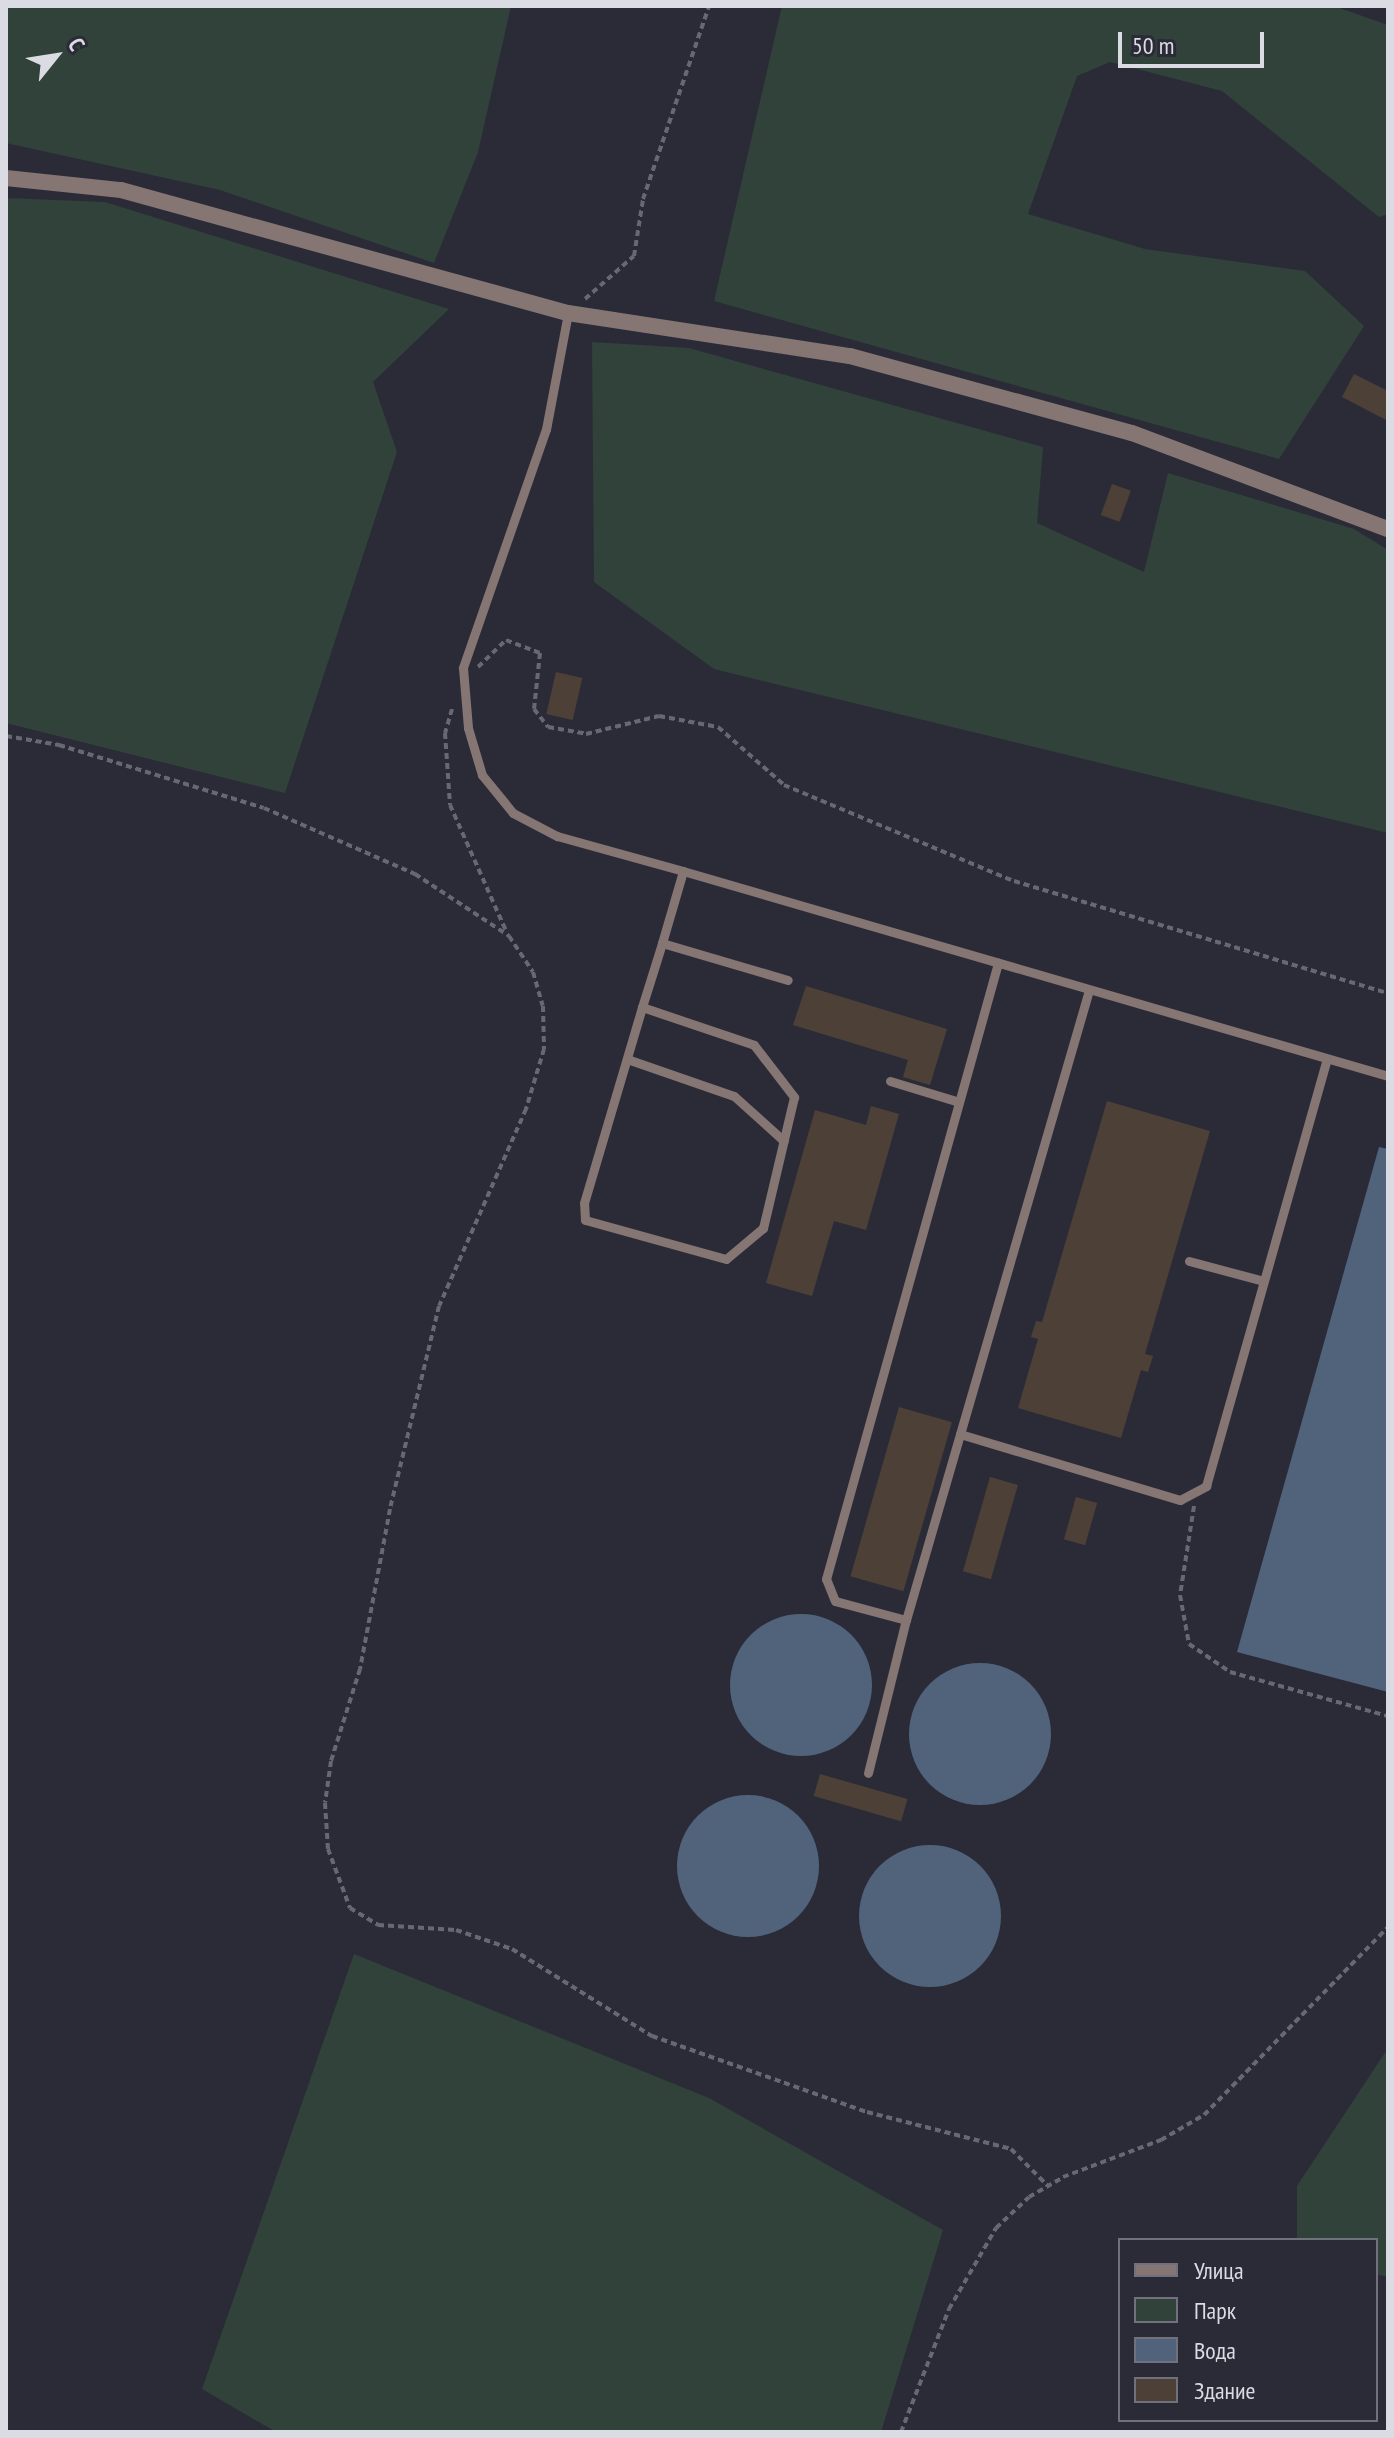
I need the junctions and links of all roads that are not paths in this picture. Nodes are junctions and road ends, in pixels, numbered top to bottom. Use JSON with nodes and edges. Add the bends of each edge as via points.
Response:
{"nodes":[{"id":1,"x":6,"y":178,"type":"edge"},
{"id":2,"x":568,"y":313,"type":"junction"},
{"id":3,"x":1388,"y":529,"type":"edge"},
{"id":4,"x":683,"y":871,"type":"junction"},
{"id":5,"x":662,"y":943,"type":"junction"},
{"id":6,"x":998,"y":963,"type":"junction"},
{"id":7,"x":788,"y":980,"type":"dead end"},
{"id":8,"x":1089,"y":990,"type":"junction"},
{"id":9,"x":642,"y":1007,"type":"junction"},
{"id":10,"x":627,"y":1059,"type":"junction"},
{"id":11,"x":1327,"y":1059,"type":"junction"},
{"id":12,"x":1388,"y":1076,"type":"edge"},
{"id":13,"x":890,"y":1081,"type":"dead end"},
{"id":14,"x":959,"y":1102,"type":"junction"},
{"id":15,"x":784,"y":1141,"type":"junction"},
{"id":16,"x":1189,"y":1261,"type":"dead end"},
{"id":17,"x":1260,"y":1280,"type":"junction"},
{"id":18,"x":960,"y":1434,"type":"junction"},
{"id":19,"x":906,"y":1620,"type":"junction"},
{"id":20,"x":868,"y":1773,"type":"dead end"}],
"edges":[{"from":1,"to":2,"type":"street","via":[[121,190]]},
{"from":2,"to":3,"type":"street","via":[[850,356],[1132,433]]},
{"from":2,"to":4,"type":"lane","via":[[546,429],[463,668],[468,728],[482,775],[513,813],[557,836]]},
{"from":4,"to":5,"type":"lane"},
{"from":4,"to":6,"type":"lane"},
{"from":5,"to":7,"type":"lane"},
{"from":5,"to":9,"type":"lane"},
{"from":6,"to":8,"type":"lane"},
{"from":6,"to":14,"type":"lane"},
{"from":8,"to":11,"type":"lane"},
{"from":8,"to":18,"type":"lane"},
{"from":9,"to":10,"type":"lane"},
{"from":9,"to":15,"type":"lane","via":[[754,1045],[794,1097]]},
{"from":10,"to":15,"type":"lane","via":[[734,1096]]},
{"from":10,"to":15,"type":"lane","via":[[584,1203],[585,1220],[601,1229],[726,1259],[763,1228]]},
{"from":11,"to":12,"type":"lane"},
{"from":11,"to":17,"type":"lane"},
{"from":13,"to":14,"type":"lane"},
{"from":14,"to":19,"type":"lane","via":[[826,1579],[835,1601]]},
{"from":16,"to":17,"type":"lane"},
{"from":17,"to":18,"type":"lane","via":[[1206,1486],[1196,1494],[1180,1500]]},
{"from":18,"to":19,"type":"lane"},
{"from":19,"to":20,"type":"lane"}]}
